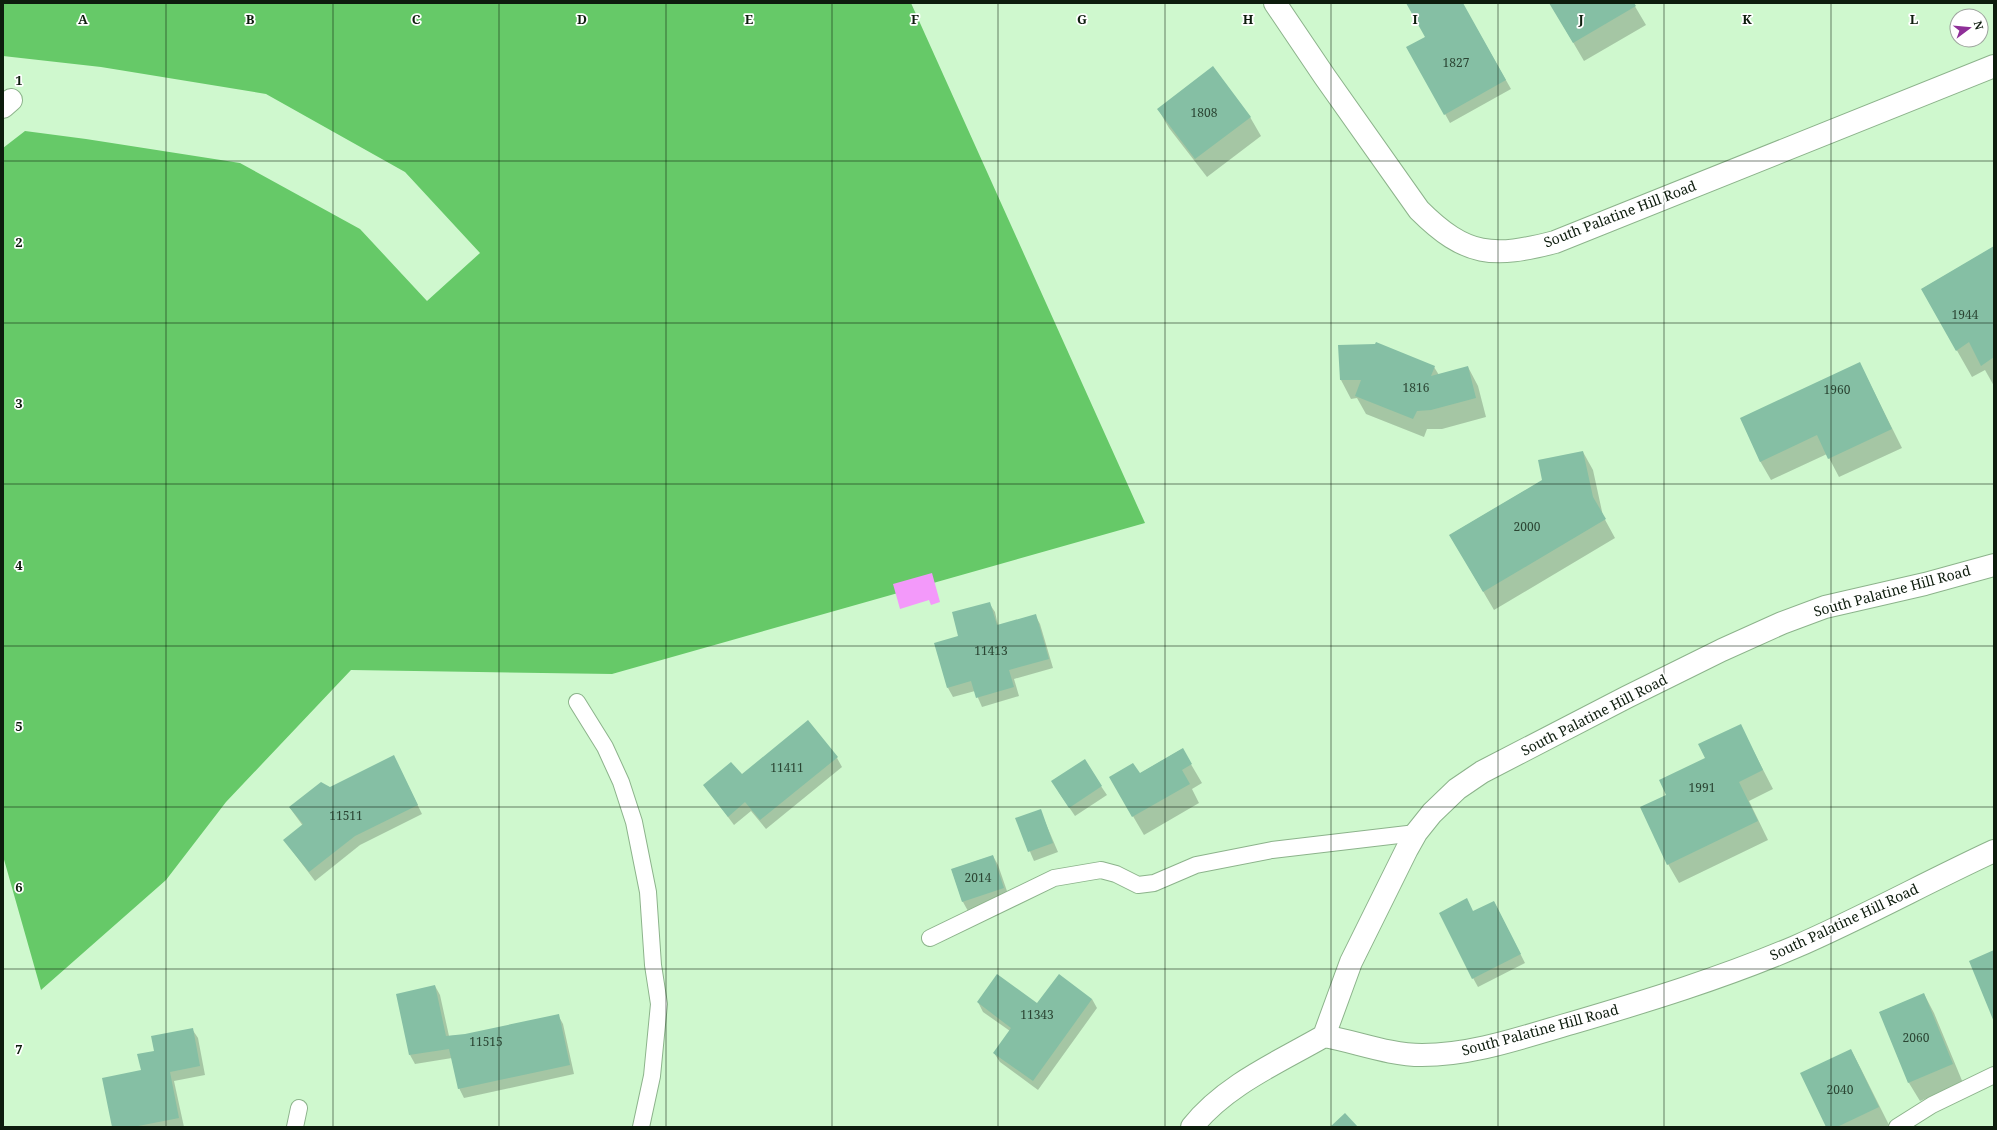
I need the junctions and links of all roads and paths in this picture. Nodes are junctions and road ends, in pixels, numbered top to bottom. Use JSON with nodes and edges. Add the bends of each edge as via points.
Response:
{"nodes":[{"id":1,"x":1275,"y":3,"type":"edge"},
{"id":2,"x":1994,"y":66,"type":"edge"},
{"id":3,"x":1994,"y":564,"type":"edge"},
{"id":4,"x":577,"y":702,"type":"dead end"},
{"id":5,"x":1416,"y":833,"type":"junction"},
{"id":6,"x":1994,"y":851,"type":"edge"},
{"id":7,"x":930,"y":938,"type":"dead end"},
{"id":8,"x":1324,"y":1036,"type":"junction"},
{"id":9,"x":1994,"y":1075,"type":"edge"},
{"id":10,"x":299,"y":1108,"type":"dead end"},
{"id":11,"x":295,"y":1127,"type":"edge"},
{"id":12,"x":641,"y":1127,"type":"edge"},
{"id":13,"x":1192,"y":1127,"type":"edge"},
{"id":14,"x":1897,"y":1127,"type":"edge"}],
"edges":[{"from":1,"to":2,"type":"street","name":"South Palatine Hill Road","via":[[1324,77],[1419,210],[1454,241],[1491,252],[1513,252],[1555,242]]},
{"from":3,"to":5,"type":"street","name":"South Palatine Hill Road","via":[[1925,584],[1825,607],[1722,650],[1482,772],[1457,789]]},
{"from":4,"to":12,"type":"lane","via":[[605,747],[621,782],[634,822],[648,892],[653,965],[660,1004],[652,1076]]},
{"from":5,"to":7,"type":"lane","via":[[1272,850],[1196,865],[1154,883],[1138,885],[1101,870],[1054,878]]},
{"from":5,"to":8,"type":"street","name":"South Palatine Hill Road","via":[[1351,962]]},
{"from":6,"to":8,"type":"street","name":"South Palatine Hill Road","via":[[1796,947],[1743,968],[1611,1012],[1518,1039],[1457,1053],[1422,1055],[1400,1054]]},
{"from":8,"to":13,"type":"street","via":[[1222,1097]]},
{"from":9,"to":14,"type":"lane"},
{"from":10,"to":11,"type":"lane"}]}
